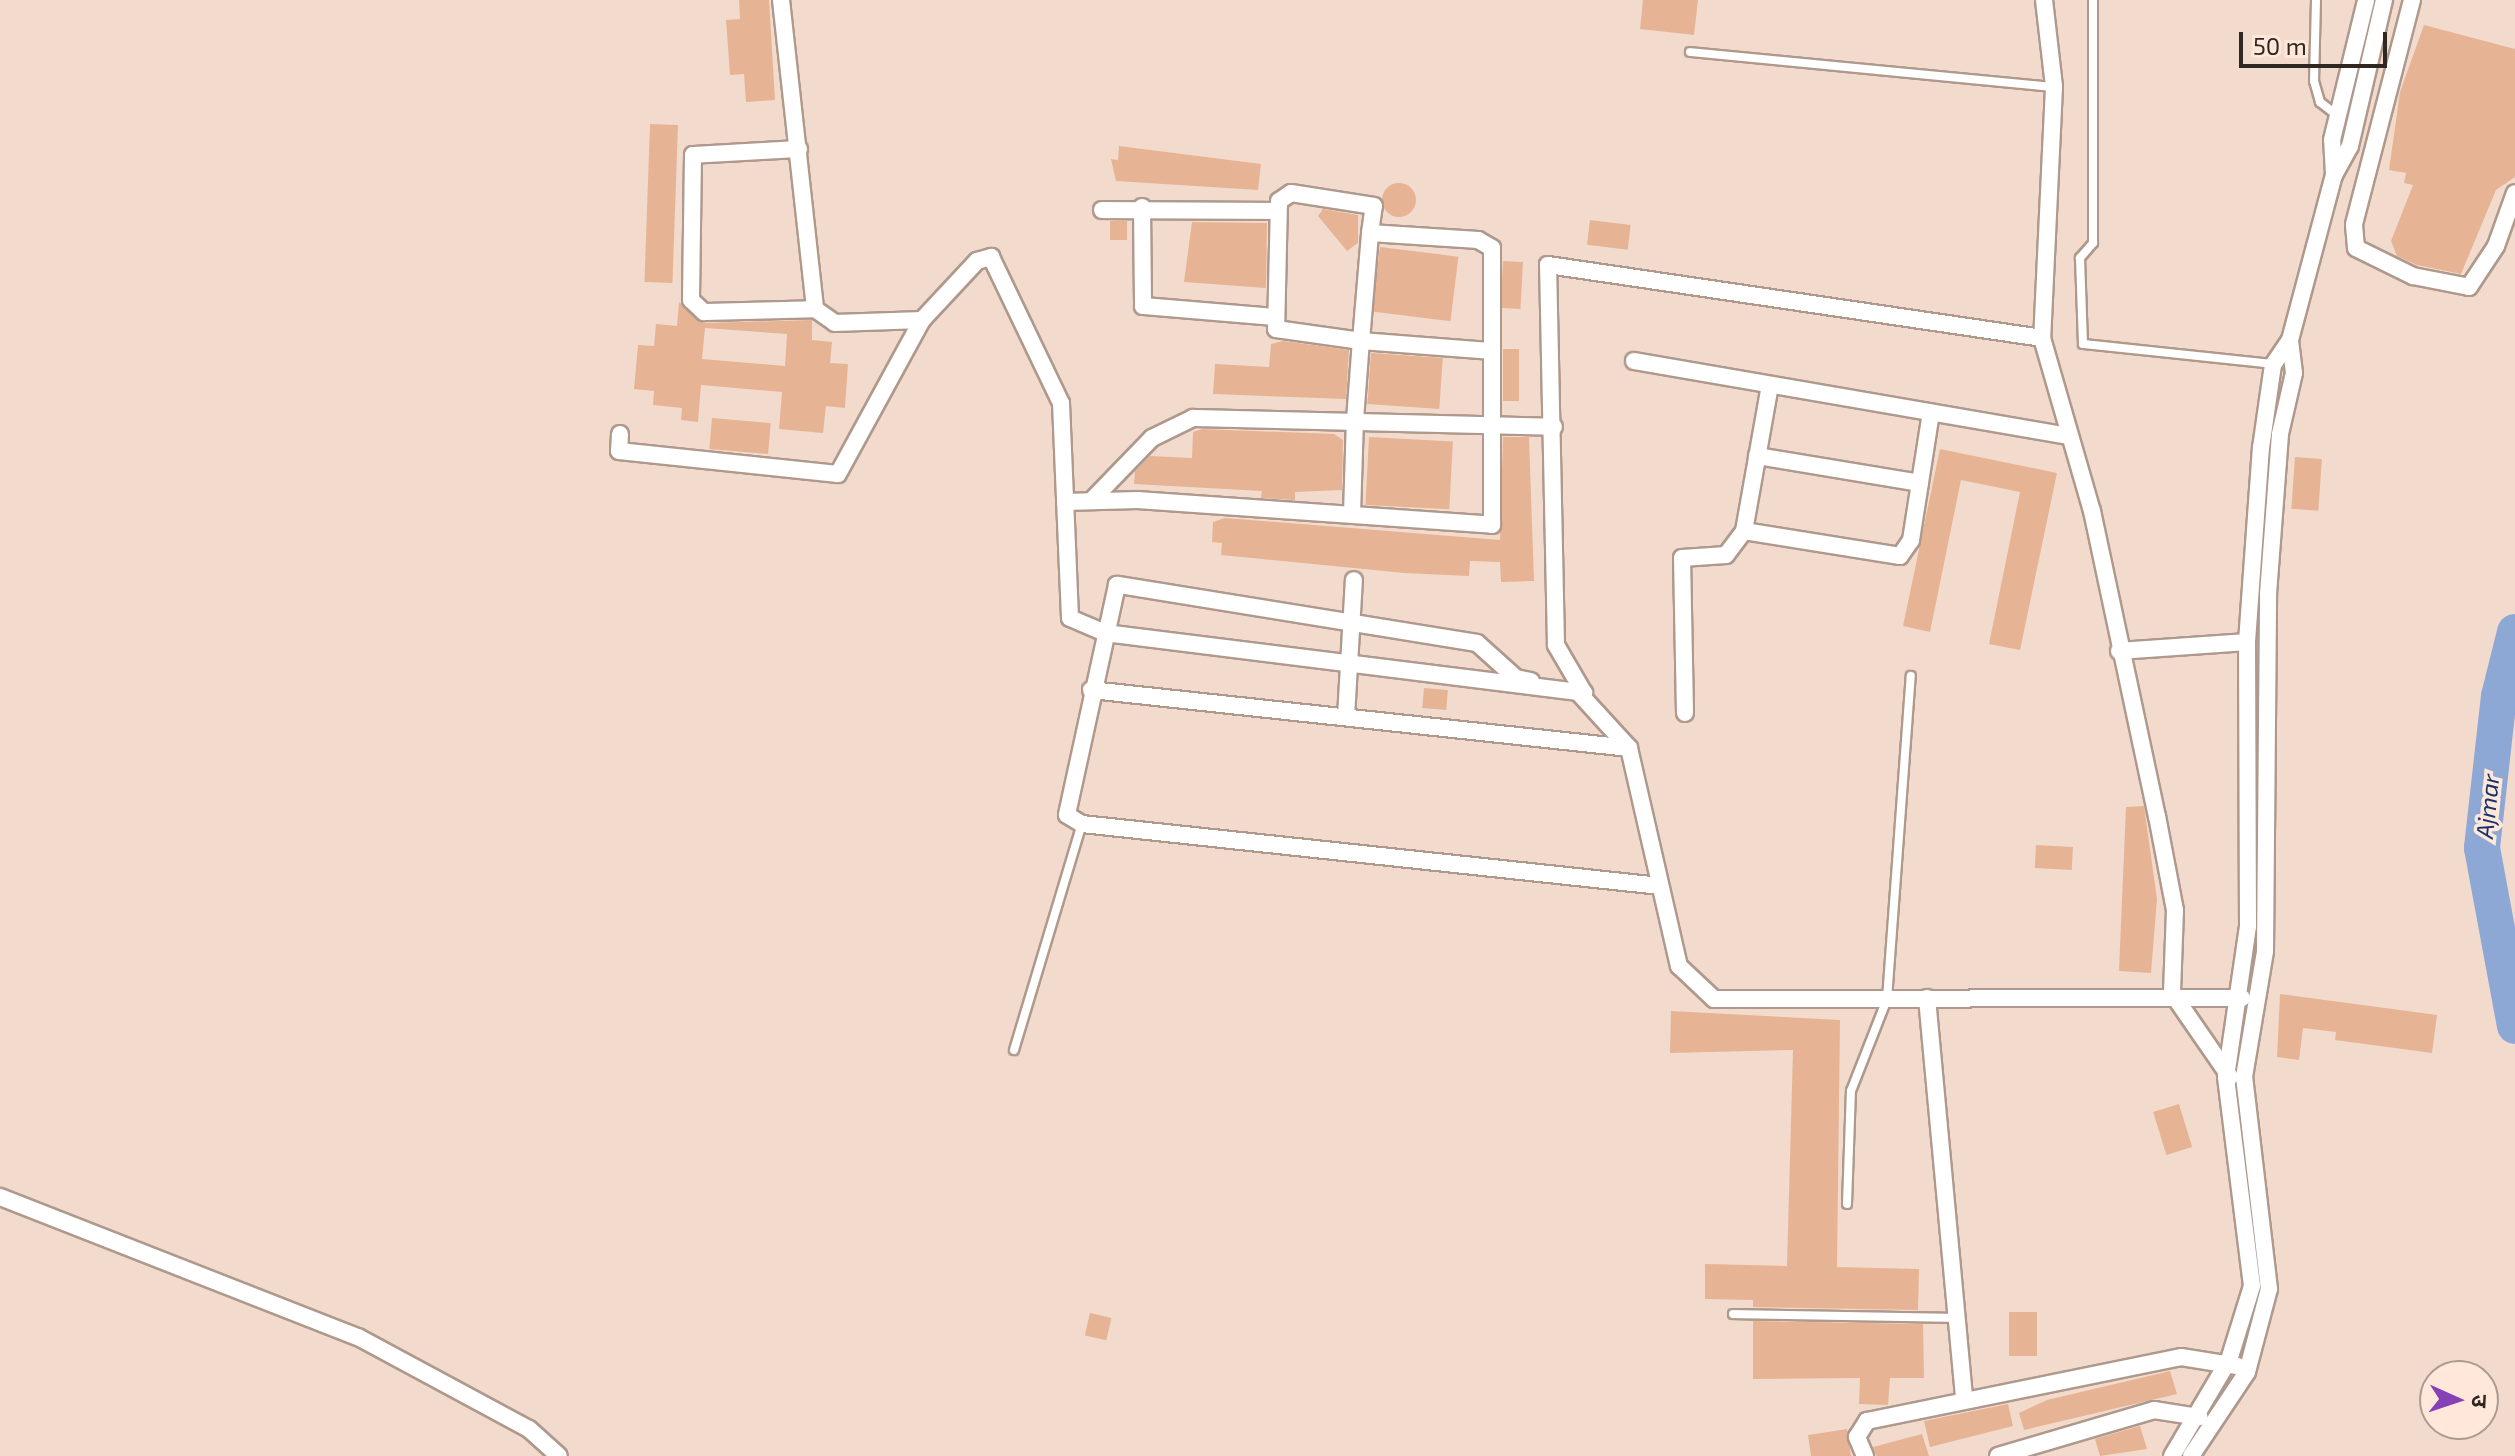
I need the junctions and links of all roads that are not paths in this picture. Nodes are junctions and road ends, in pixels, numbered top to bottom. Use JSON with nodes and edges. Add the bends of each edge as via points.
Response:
{"nodes":[{"id":1,"x":781,"y":0,"type":"edge"},
{"id":2,"x":2044,"y":0,"type":"edge"},
{"id":3,"x":2093,"y":0,"type":"edge"},
{"id":4,"x":2316,"y":0,"type":"edge"},
{"id":5,"x":2366,"y":0,"type":"edge"},
{"id":6,"x":2384,"y":0,"type":"edge"},
{"id":7,"x":2412,"y":0,"type":"edge"},
{"id":8,"x":1690,"y":52,"type":"dead end"},
{"id":9,"x":2054,"y":87,"type":"junction"},
{"id":10,"x":2338,"y":116,"type":"junction"},
{"id":11,"x":799,"y":149,"type":"junction"},
{"id":12,"x":2334,"y":175,"type":"junction"},
{"id":13,"x":2515,"y":193,"type":"edge"},
{"id":14,"x":1142,"y":207,"type":"junction"},
{"id":15,"x":1102,"y":210,"type":"dead end"},
{"id":16,"x":1277,"y":211,"type":"junction"},
{"id":17,"x":1370,"y":233,"type":"junction"},
{"id":18,"x":815,"y":309,"type":"junction"},
{"id":19,"x":1273,"y":317,"type":"junction"},
{"id":20,"x":922,"y":320,"type":"junction"},
{"id":21,"x":2042,"y":338,"type":"junction"},
{"id":22,"x":2290,"y":340,"type":"junction"},
{"id":23,"x":1361,"y":341,"type":"junction"},
{"id":24,"x":1490,"y":351,"type":"junction"},
{"id":25,"x":1634,"y":361,"type":"dead end"},
{"id":26,"x":2273,"y":365,"type":"junction"},
{"id":27,"x":1770,"y":385,"type":"junction"},
{"id":28,"x":1931,"y":413,"type":"junction"},
{"id":29,"x":1355,"y":420,"type":"junction"},
{"id":30,"x":1489,"y":426,"type":"junction"},
{"id":31,"x":1554,"y":427,"type":"junction"},
{"id":32,"x":620,"y":434,"type":"dead end"},
{"id":33,"x":2069,"y":436,"type":"junction"},
{"id":34,"x":1757,"y":456,"type":"junction"},
{"id":35,"x":1920,"y":483,"type":"junction"},
{"id":36,"x":1091,"y":501,"type":"junction"},
{"id":37,"x":1065,"y":502,"type":"junction"},
{"id":38,"x":1352,"y":514,"type":"junction"},
{"id":39,"x":1744,"y":531,"type":"junction"},
{"id":40,"x":1354,"y":580,"type":"dead end"},
{"id":41,"x":2250,"y":593,"type":"junction"},
{"id":42,"x":2268,"y":594,"type":"junction"},
{"id":43,"x":1347,"y":622,"type":"junction"},
{"id":44,"x":1105,"y":633,"type":"junction"},
{"id":45,"x":2247,"y":642,"type":"junction"},
{"id":46,"x":2119,"y":651,"type":"junction"},
{"id":47,"x":1346,"y":666,"type":"junction"},
{"id":48,"x":1911,"y":676,"type":"dead end"},
{"id":49,"x":1091,"y":690,"type":"junction"},
{"id":50,"x":1584,"y":693,"type":"junction"},
{"id":51,"x":1685,"y":713,"type":"dead end"},
{"id":52,"x":1346,"y":717,"type":"junction"},
{"id":53,"x":1629,"y":748,"type":"junction"},
{"id":54,"x":1082,"y":824,"type":"junction"},
{"id":55,"x":1660,"y":886,"type":"junction"},
{"id":56,"x":2172,"y":993,"type":"junction"},
{"id":57,"x":1927,"y":998,"type":"junction"},
{"id":58,"x":2242,"y":998,"type":"junction"},
{"id":59,"x":1887,"y":999,"type":"junction"},
{"id":60,"x":1014,"y":1050,"type":"dead end"},
{"id":61,"x":2226,"y":1077,"type":"junction"},
{"id":62,"x":2244,"y":1077,"type":"junction"},
{"id":63,"x":0,"y":1197,"type":"edge"},
{"id":64,"x":1847,"y":1204,"type":"dead end"},
{"id":65,"x":1733,"y":1314,"type":"dead end"},
{"id":66,"x":1956,"y":1318,"type":"junction"},
{"id":67,"x":2229,"y":1360,"type":"junction"},
{"id":68,"x":2247,"y":1372,"type":"junction"},
{"id":69,"x":1964,"y":1400,"type":"junction"},
{"id":70,"x":2199,"y":1417,"type":"junction"},
{"id":71,"x":559,"y":1456,"type":"edge"},
{"id":72,"x":1865,"y":1456,"type":"edge"},
{"id":73,"x":1998,"y":1456,"type":"edge"},
{"id":74,"x":2172,"y":1456,"type":"edge"},
{"id":75,"x":2191,"y":1456,"type":"edge"}],
"edges":[{"from":1,"to":11,"type":"street"},
{"from":2,"to":9,"type":"street"},
{"from":3,"to":26,"type":"lane","via":[[2093,243],[2080,258],[2083,344]]},
{"from":4,"to":10,"type":"lane","via":[[2314,81],[2320,102]]},
{"from":5,"to":10,"type":"street"},
{"from":6,"to":12,"type":"street","via":[[2350,146]]},
{"from":7,"to":13,"type":"street","via":[[2354,225],[2356,248],[2413,276],[2469,287],[2496,246]]},
{"from":8,"to":9,"type":"lane"},
{"from":9,"to":21,"type":"street"},
{"from":10,"to":12,"type":"street"},
{"from":11,"to":18,"type":"street"},
{"from":11,"to":18,"type":"street","via":[[693,155],[691,300],[704,312]]},
{"from":12,"to":22,"type":"street"},
{"from":14,"to":15,"type":"street"},
{"from":14,"to":16,"type":"street"},
{"from":14,"to":19,"type":"street","via":[[1143,306]]},
{"from":16,"to":17,"type":"street","via":[[1291,193],[1372,203]]},
{"from":16,"to":19,"type":"street"},
{"from":17,"to":23,"type":"street"},
{"from":17,"to":24,"type":"street","via":[[1486,241],[1492,248]]},
{"from":18,"to":20,"type":"street","via":[[835,323]]},
{"from":19,"to":23,"type":"street","via":[[1276,329]]},
{"from":20,"to":32,"type":"street","via":[[838,474],[619,451]]},
{"from":20,"to":37,"type":"street","via":[[977,261],[997,261],[1061,403]]},
{"from":21,"to":31,"type":"street","via":[[1548,265]]},
{"from":21,"to":33,"type":"street"},
{"from":22,"to":26,"type":"street"},
{"from":22,"to":42,"type":"street","via":[[2294,373],[2280,434]]},
{"from":23,"to":24,"type":"street"},
{"from":23,"to":29,"type":"street"},
{"from":24,"to":30,"type":"street"},
{"from":25,"to":27,"type":"street"},
{"from":26,"to":41,"type":"street"},
{"from":27,"to":28,"type":"street"},
{"from":27,"to":34,"type":"street"},
{"from":28,"to":33,"type":"street"},
{"from":28,"to":35,"type":"street"},
{"from":29,"to":30,"type":"street"},
{"from":29,"to":36,"type":"street","via":[[1193,418],[1152,438]]},
{"from":29,"to":38,"type":"street"},
{"from":30,"to":31,"type":"street"},
{"from":30,"to":38,"type":"street","via":[[1492,525]]},
{"from":31,"to":50,"type":"street","via":[[1556,645]]},
{"from":33,"to":46,"type":"street","via":[[2092,511]]},
{"from":34,"to":35,"type":"street"},
{"from":34,"to":39,"type":"street"},
{"from":35,"to":39,"type":"street","via":[[1911,540],[1900,556]]},
{"from":36,"to":37,"type":"street"},
{"from":36,"to":38,"type":"street"},
{"from":37,"to":44,"type":"street","via":[[1070,618]]},
{"from":39,"to":51,"type":"street","via":[[1735,550],[1682,558],[1678,569]]},
{"from":40,"to":43,"type":"street"},
{"from":41,"to":42,"type":"street"},
{"from":41,"to":45,"type":"street"},
{"from":42,"to":62,"type":"street","via":[[2265,951]]},
{"from":43,"to":44,"type":"street","via":[[1117,585]]},
{"from":43,"to":47,"type":"street"},
{"from":43,"to":50,"type":"street","via":[[1477,643],[1516,678]]},
{"from":44,"to":47,"type":"street"},
{"from":44,"to":49,"type":"street"},
{"from":45,"to":46,"type":"street"},
{"from":45,"to":58,"type":"street"},
{"from":46,"to":56,"type":"street","via":[[2175,910]]},
{"from":47,"to":50,"type":"street"},
{"from":47,"to":52,"type":"street"},
{"from":48,"to":59,"type":"lane"},
{"from":49,"to":52,"type":"street"},
{"from":49,"to":54,"type":"street","via":[[1065,807]]},
{"from":50,"to":53,"type":"street"},
{"from":52,"to":53,"type":"street"},
{"from":53,"to":55,"type":"street"},
{"from":54,"to":55,"type":"street"},
{"from":54,"to":60,"type":"lane"},
{"from":55,"to":59,"type":"street","via":[[1679,966],[1714,999]]},
{"from":56,"to":57,"type":"street"},
{"from":56,"to":58,"type":"street"},
{"from":56,"to":61,"type":"street"},
{"from":57,"to":59,"type":"street"},
{"from":57,"to":66,"type":"street"},
{"from":58,"to":61,"type":"street"},
{"from":59,"to":64,"type":"lane","via":[[1851,1091]]},
{"from":61,"to":62,"type":"street"},
{"from":61,"to":67,"type":"street","via":[[2234,1177],[2252,1247],[2245,1324]]},
{"from":62,"to":68,"type":"street","via":[[2269,1289]]},
{"from":63,"to":71,"type":"street","via":[[358,1337],[529,1429]]},
{"from":65,"to":66,"type":"lane"},
{"from":66,"to":69,"type":"street"},
{"from":67,"to":68,"type":"street"},
{"from":67,"to":69,"type":"street","via":[[2181,1357]]},
{"from":67,"to":70,"type":"street"},
{"from":68,"to":75,"type":"street"},
{"from":69,"to":72,"type":"street","via":[[1867,1421],[1857,1437]]},
{"from":70,"to":73,"type":"street","via":[[2154,1410]]},
{"from":70,"to":74,"type":"street"}]}
